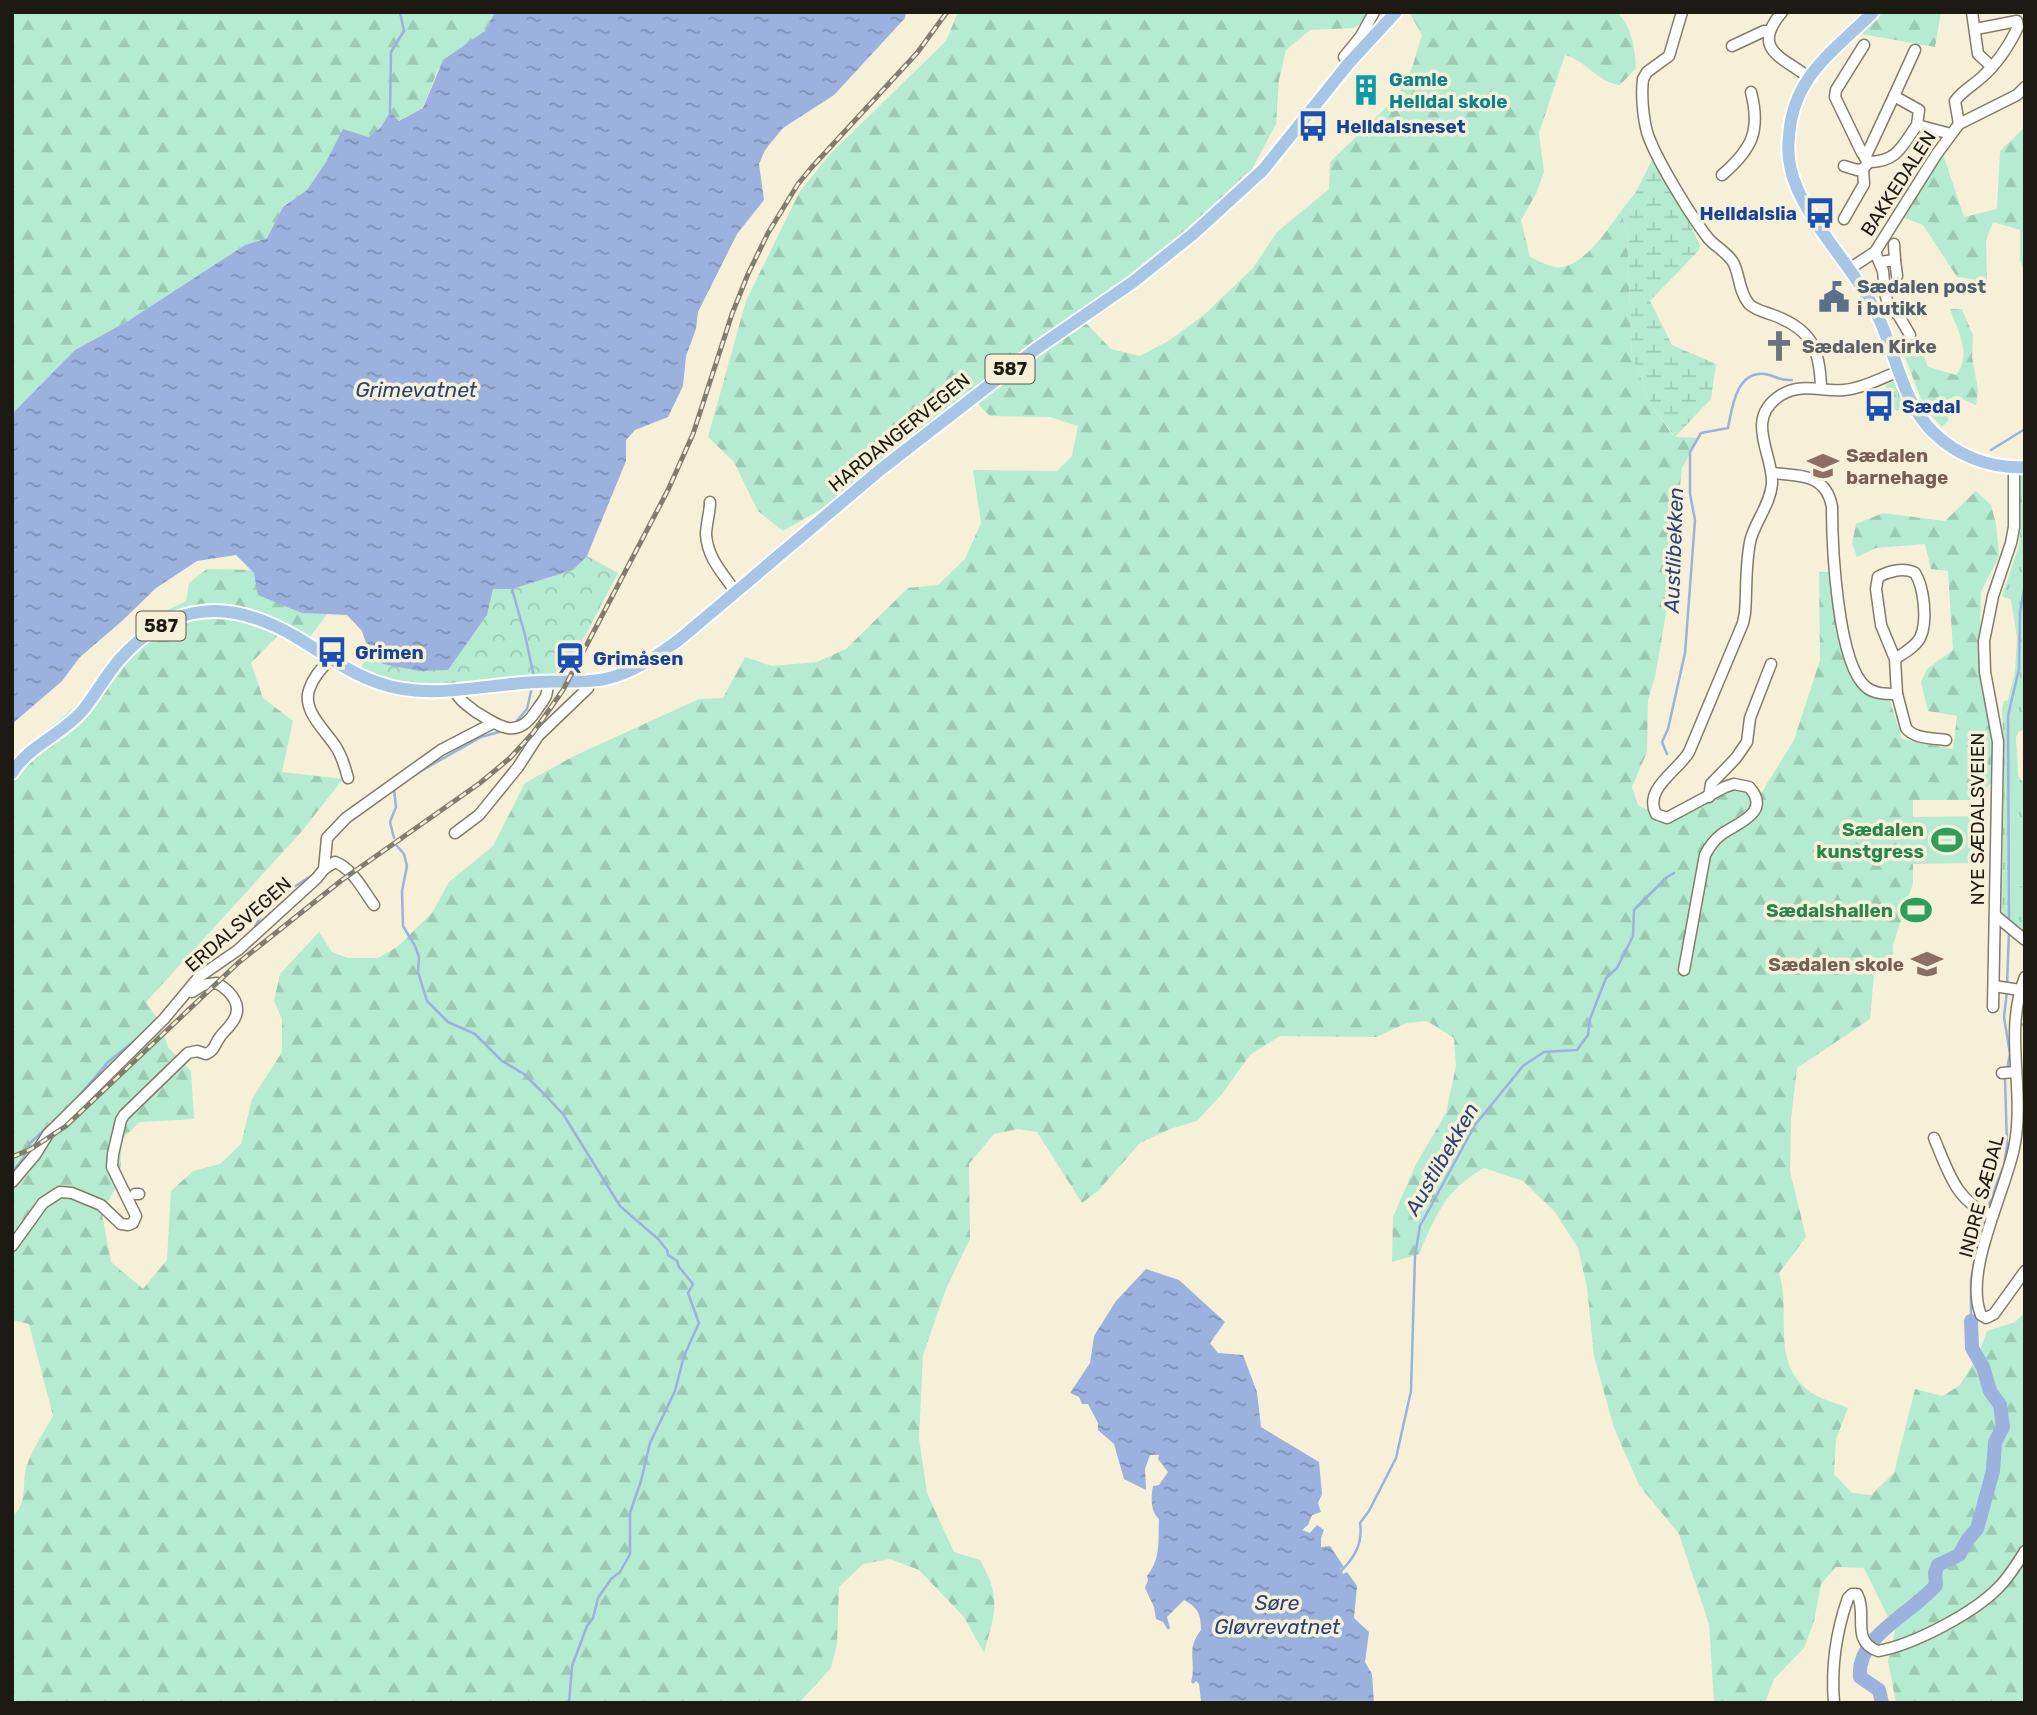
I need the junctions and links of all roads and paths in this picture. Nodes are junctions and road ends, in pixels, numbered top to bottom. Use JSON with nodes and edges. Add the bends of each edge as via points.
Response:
{"nodes":[{"id":1,"x":1682,"y":12,"type":"edge"},
{"id":2,"x":1783,"y":12,"type":"edge"},
{"id":3,"x":1873,"y":12,"type":"edge"},
{"id":4,"x":1972,"y":12,"type":"edge"},
{"id":5,"x":1384,"y":14,"type":"edge"},
{"id":6,"x":1976,"y":29,"type":"junction"},
{"id":7,"x":1770,"y":31,"type":"junction"},
{"id":8,"x":1864,"y":45,"type":"dead end"},
{"id":9,"x":1732,"y":46,"type":"dead end"},
{"id":10,"x":1915,"y":50,"type":"dead end"},
{"id":11,"x":1344,"y":57,"type":"dead end"},
{"id":12,"x":1992,"y":67,"type":"junction"},
{"id":13,"x":1808,"y":77,"type":"junction"},
{"id":14,"x":2025,"y":87,"type":"edge"},
{"id":15,"x":1751,"y":92,"type":"dead end"},
{"id":16,"x":1894,"y":96,"type":"junction"},
{"id":17,"x":1767,"y":112,"type":"dead end"},
{"id":18,"x":1756,"y":119,"type":"junction"},
{"id":19,"x":1959,"y":124,"type":"junction"},
{"id":20,"x":1917,"y":125,"type":"junction"},
{"id":21,"x":1951,"y":134,"type":"junction"},
{"id":22,"x":1866,"y":163,"type":"junction"},
{"id":23,"x":1844,"y":166,"type":"dead end"},
{"id":24,"x":1722,"y":175,"type":"dead end"},
{"id":25,"x":1843,"y":219,"type":"dead end"},
{"id":26,"x":1894,"y":244,"type":"dead end"},
{"id":27,"x":1877,"y":257,"type":"junction"},
{"id":28,"x":1895,"y":260,"type":"junction"},
{"id":29,"x":1849,"y":269,"type":"junction"},
{"id":30,"x":1897,"y":276,"type":"dead end"},
{"id":31,"x":1910,"y":335,"type":"dead end"},
{"id":32,"x":1899,"y":371,"type":"junction"},
{"id":33,"x":1821,"y":388,"type":"junction"},
{"id":34,"x":2019,"y":468,"type":"edge"},
{"id":35,"x":1772,"y":473,"type":"junction"},
{"id":36,"x":710,"y":502,"type":"dead end"},
{"id":37,"x":736,"y":593,"type":"junction"},
{"id":38,"x":331,"y":658,"type":"junction"},
{"id":39,"x":1895,"y":659,"type":"junction"},
{"id":40,"x":1771,"y":664,"type":"dead end"},
{"id":41,"x":589,"y":681,"type":"junction"},
{"id":42,"x":537,"y":682,"type":"junction"},
{"id":43,"x":454,"y":688,"type":"junction"},
{"id":44,"x":1897,"y":694,"type":"junction"},
{"id":45,"x":502,"y":726,"type":"junction"},
{"id":46,"x":1946,"y":740,"type":"dead end"},
{"id":47,"x":12,"y":773,"type":"edge"},
{"id":48,"x":348,"y":778,"type":"dead end"},
{"id":49,"x":1709,"y":797,"type":"junction"},
{"id":50,"x":455,"y":833,"type":"dead end"},
{"id":51,"x":324,"y":869,"type":"junction"},
{"id":52,"x":374,"y":905,"type":"dead end"},
{"id":53,"x":2000,"y":919,"type":"junction"},
{"id":54,"x":2025,"y":940,"type":"edge"},
{"id":55,"x":1684,"y":970,"type":"dead end"},
{"id":56,"x":2025,"y":977,"type":"edge"},
{"id":57,"x":2007,"y":988,"type":"junction"},
{"id":58,"x":188,"y":993,"type":"junction"},
{"id":59,"x":1993,"y":1007,"type":"dead end"},
{"id":60,"x":1934,"y":1138,"type":"dead end"},
{"id":61,"x":12,"y":1182,"type":"edge"},
{"id":62,"x":1987,"y":1214,"type":"junction"},
{"id":63,"x":12,"y":1246,"type":"edge"},
{"id":64,"x":2025,"y":1271,"type":"edge"},
{"id":65,"x":2025,"y":1551,"type":"edge"},
{"id":66,"x":1834,"y":1703,"type":"edge"}],
"edges":[{"from":1,"to":33,"type":"street","via":[[1669,55],[1643,79],[1647,132],[1707,236],[1733,263],[1749,304],[1802,329],[1811,342],[1820,366]]},
{"from":2,"to":7,"type":"street"},
{"from":3,"to":13,"type":"main road","name":"NYE SÆDALSVEIEN"},
{"from":4,"to":6,"type":"street"},
{"from":5,"to":11,"type":"street"},
{"from":5,"to":37,"type":"main road","name":"HARDANGERVEGEN","number":"587","via":[[1263,170],[1193,234],[880,470]]},
{"from":6,"to":12,"type":"street","via":[[1978,54]]},
{"from":6,"to":12,"type":"street","name":"BAKKEDALEN","via":[[2017,21],[2009,45]]},
{"from":7,"to":9,"type":"street"},
{"from":7,"to":13,"type":"street","via":[[1772,50]]},
{"from":8,"to":22,"type":"street","via":[[1835,97]]},
{"from":10,"to":16,"type":"street","name":"BAKKEDALEN"},
{"from":12,"to":19,"type":"street","name":"BAKKEDALEN","via":[[1959,94],[1955,101]]},
{"from":13,"to":29,"type":"main road","name":"NYE SÆDALSVEIEN","via":[[1790,123],[1791,169],[1805,204]]},
{"from":14,"to":19,"type":"street","name":"BAKKEDALEN"},
{"from":15,"to":18,"type":"street"},
{"from":16,"to":20,"type":"street","name":"BAKKEDALEN","via":[[1919,110]]},
{"from":16,"to":22,"type":"street","name":"BAKKEDALEN"},
{"from":17,"to":18,"type":"street"},
{"from":18,"to":24,"type":"street","via":[[1747,151]]},
{"from":19,"to":21,"type":"street","name":"BAKKEDALEN"},
{"from":20,"to":21,"type":"street","name":"BAKKEDALEN"},
{"from":20,"to":22,"type":"street","name":"BAKKEDALEN","via":[[1894,157]]},
{"from":21,"to":27,"type":"street","name":"BAKKEDALEN"},
{"from":22,"to":23,"type":"street","name":"BAKKEDALEN","via":[[1857,170]]},
{"from":22,"to":25,"type":"street","name":"BAKKEDALEN","via":[[1864,184]]},
{"from":26,"to":28,"type":"street"},
{"from":27,"to":28,"type":"street"},
{"from":27,"to":29,"type":"street","name":"BAKKEDALEN"},
{"from":27,"to":31,"type":"street","name":"BAKKEDALEN","via":[[1888,304]]},
{"from":28,"to":30,"type":"street"},
{"from":29,"to":32,"type":"main road","name":"NYE SÆDALSVEIEN","via":[[1880,320]]},
{"from":32,"to":33,"type":"street","via":[[1854,388]]},
{"from":32,"to":34,"type":"main road","name":"NYE SÆDALSVEIEN","via":[[1917,415],[1943,442],[1981,461]]},
{"from":33,"to":35,"type":"street","via":[[1787,392],[1768,409],[1762,442]]},
{"from":34,"to":53,"type":"street","name":"NYE SÆDALSVEIEN","via":[[2011,543],[1984,641],[1998,742]]},
{"from":35,"to":44,"type":"street","via":[[1807,477],[1829,491],[1843,638],[1862,684],[1873,692]]},
{"from":35,"to":49,"type":"street","via":[[1770,495],[1751,540],[1742,623],[1689,752],[1654,793],[1653,808],[1667,818]]},
{"from":36,"to":37,"type":"street","via":[[707,542],[720,572]]},
{"from":37,"to":41,"type":"main road","name":"HARDANGERVEGEN","number":"587","via":[[645,663]]},
{"from":38,"to":43,"type":"main road","name":"HARDANGERVEGEN","number":"587","via":[[393,687],[420,691]]},
{"from":38,"to":47,"type":"main road","name":"HARDANGERVEGEN","number":"587","via":[[249,615],[212,610],[176,618],[121,658],[82,712],[31,750]]},
{"from":38,"to":48,"type":"street","via":[[310,686],[308,701],[338,750]]},
{"from":39,"to":39,"type":"street","via":[[1922,634],[1920,584],[1909,570],[1884,574],[1876,581],[1881,625]]},
{"from":39,"to":44,"type":"street"},
{"from":40,"to":49,"type":"street","via":[[1750,718],[1747,742],[1711,784]]},
{"from":41,"to":42,"type":"main road","name":"HARDANGERVEGEN","number":"587"},
{"from":41,"to":50,"type":"street","via":[[588,688],[538,736],[479,815]]},
{"from":42,"to":43,"type":"main road","name":"HARDANGERVEGEN","number":"587"},
{"from":42,"to":45,"type":"street","via":[[547,698],[530,720],[522,726]]},
{"from":43,"to":45,"type":"street","via":[[462,701]]},
{"from":44,"to":46,"type":"street","via":[[1909,733]]},
{"from":45,"to":51,"type":"street","via":[[441,750],[346,818],[327,838]]},
{"from":49,"to":55,"type":"street","via":[[1725,787],[1743,785],[1753,792],[1756,806],[1750,819],[1716,840],[1705,855]]},
{"from":51,"to":52,"type":"street","via":[[340,864]]},
{"from":51,"to":58,"type":"street","name":"ERDALSVEGEN","via":[[239,950],[199,977]]},
{"from":53,"to":54,"type":"street"},
{"from":53,"to":57,"type":"street","name":"NYE SÆDALSVEIEN"},
{"from":56,"to":57,"type":"street","name":"INDRE SÆDAL"},
{"from":57,"to":59,"type":"street","name":"NYE SÆDALSVEIEN"},
{"from":57,"to":62,"type":"street","name":"INDRE SÆDAL","via":[[2014,1024],[2009,1073],[2017,1119],[2015,1147],[2007,1178]]},
{"from":58,"to":61,"type":"street","name":"ERDALSVEGEN","via":[[48,1135]]},
{"from":58,"to":63,"type":"street","name":"ERDALSVEGEN","via":[[217,983],[234,997],[236,1017],[214,1049],[206,1054],[188,1053],[121,1120],[112,1167],[136,1216],[133,1223],[121,1224],[101,1205],[60,1192],[43,1203]]},
{"from":60,"to":62,"type":"street","via":[[1953,1184],[1970,1205]]},
{"from":62,"to":64,"type":"street","name":"INDRE SÆDAL","via":[[1979,1271],[1980,1315],[1994,1314]]},
{"from":65,"to":66,"type":"street","via":[[1998,1588],[1978,1605],[1913,1642],[1878,1651],[1868,1646],[1860,1631],[1861,1604],[1857,1594],[1852,1594],[1838,1637]]}]}
